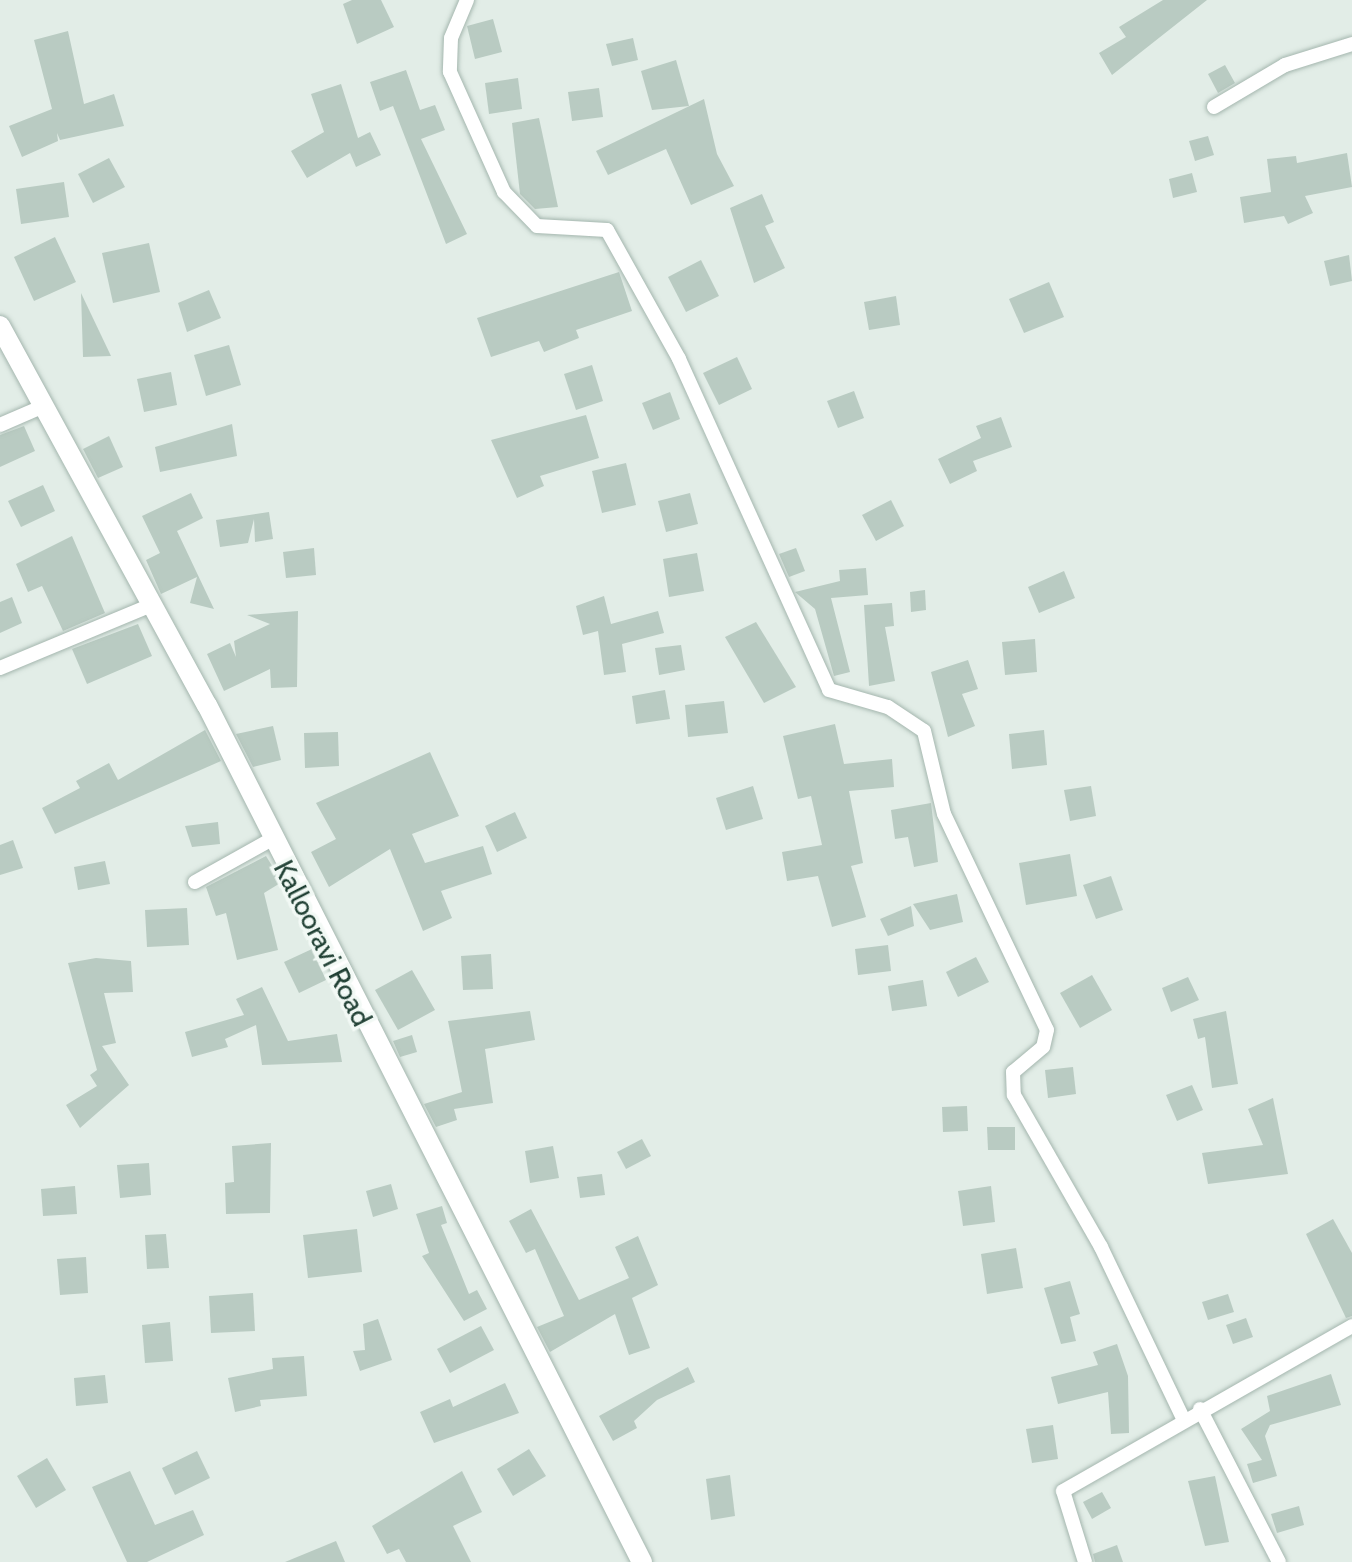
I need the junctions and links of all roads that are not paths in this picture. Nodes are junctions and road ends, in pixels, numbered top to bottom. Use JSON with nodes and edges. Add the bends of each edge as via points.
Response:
{"nodes":[{"id":1,"x":467,"y":0,"type":"edge"},
{"id":2,"x":1352,"y":44,"type":"edge"},
{"id":3,"x":1214,"y":107,"type":"dead end"},
{"id":4,"x":0,"y":326,"type":"edge"},
{"id":5,"x":44,"y":406,"type":"junction"},
{"id":6,"x":0,"y":425,"type":"edge"},
{"id":7,"x":151,"y":605,"type":"junction"},
{"id":8,"x":0,"y":668,"type":"edge"},
{"id":9,"x":270,"y":840,"type":"junction"},
{"id":10,"x":195,"y":882,"type":"dead end"},
{"id":11,"x":1352,"y":1326,"type":"edge"},
{"id":12,"x":1200,"y":1409,"type":"junction"},
{"id":13,"x":1183,"y":1418,"type":"junction"},
{"id":14,"x":642,"y":1562,"type":"edge"},
{"id":15,"x":1085,"y":1562,"type":"edge"},
{"id":16,"x":1279,"y":1562,"type":"edge"}],
"edges":[{"from":1,"to":13,"type":"street","via":[[451,38],[450,72],[504,192],[537,226],[607,230],[679,359],[829,690],[888,707],[924,731],[944,814],[1047,1030],[1043,1047],[1013,1072],[1014,1095],[1101,1247]]},
{"from":2,"to":3,"type":"street","via":[[1285,65]]},
{"from":4,"to":5,"type":"main road","name":"Kallooravi Road"},
{"from":5,"to":6,"type":"street"},
{"from":5,"to":7,"type":"main road","name":"Kallooravi Road"},
{"from":7,"to":8,"type":"street"},
{"from":7,"to":9,"type":"main road","name":"Kallooravi Road"},
{"from":9,"to":10,"type":"street"},
{"from":9,"to":14,"type":"main road","name":"Kallooravi Road"},
{"from":11,"to":12,"type":"street"},
{"from":12,"to":13,"type":"street"},
{"from":12,"to":16,"type":"street"},
{"from":13,"to":15,"type":"street","via":[[1063,1491]]}]}
